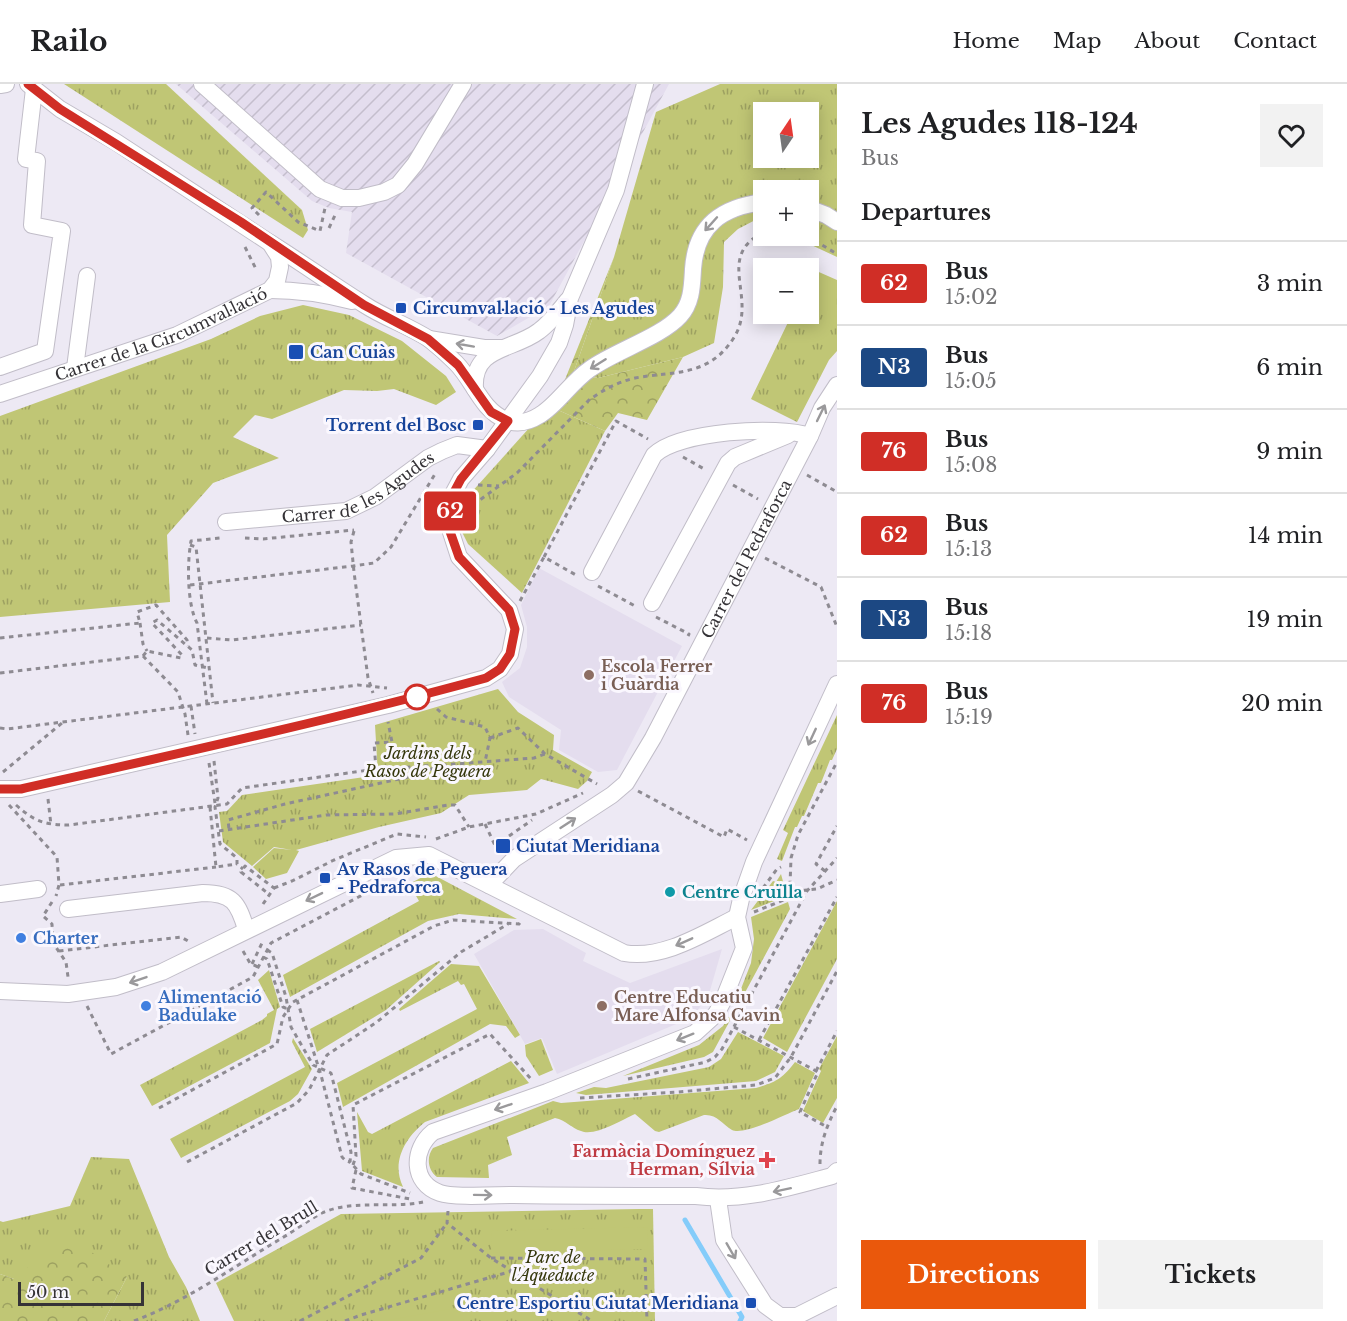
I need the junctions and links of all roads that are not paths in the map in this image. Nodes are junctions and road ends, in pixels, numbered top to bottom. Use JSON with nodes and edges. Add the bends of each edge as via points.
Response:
{"nodes":[{"id":1,"x":6,"y":84,"type":"edge"},
{"id":2,"x":202,"y":84,"type":"edge"},
{"id":3,"x":463,"y":84,"type":"edge"},
{"id":4,"x":645,"y":84,"type":"edge"},
{"id":5,"x":0,"y":85,"type":"edge"},
{"id":6,"x":28,"y":85,"type":"edge"},
{"id":7,"x":753,"y":204,"type":"edge"},
{"id":8,"x":819,"y":212,"type":"edge"},
{"id":9,"x":837,"y":222,"type":"edge"},
{"id":10,"x":270,"y":243,"type":"junction"},
{"id":11,"x":87,"y":276,"type":"dead end"},
{"id":12,"x":270,"y":290,"type":"junction"},
{"id":13,"x":570,"y":298,"type":"junction"},
{"id":14,"x":364,"y":305,"type":"junction"},
{"id":15,"x":428,"y":339,"type":"junction"},
{"id":16,"x":501,"y":348,"type":"junction"},
{"id":17,"x":0,"y":367,"type":"edge"},
{"id":18,"x":75,"y":368,"type":"junction"},
{"id":19,"x":837,"y":385,"type":"edge"},
{"id":20,"x":475,"y":389,"type":"junction"},
{"id":21,"x":0,"y":394,"type":"edge"},
{"id":22,"x":508,"y":421,"type":"junction"},
{"id":23,"x":804,"y":434,"type":"junction"},
{"id":24,"x":487,"y":448,"type":"junction"},
{"id":25,"x":224,"y":530,"type":"road end"},
{"id":26,"x":592,"y":572,"type":"dead end"},
{"id":27,"x":652,"y":603,"type":"dead end"},
{"id":28,"x":837,"y":684,"type":"edge"},
{"id":29,"x":5,"y":796,"type":"edge"},
{"id":30,"x":489,"y":885,"type":"junction"},
{"id":31,"x":39,"y":889,"type":"dead end"},
{"id":32,"x":0,"y":894,"type":"edge"},
{"id":33,"x":68,"y":909,"type":"dead end"},
{"id":34,"x":745,"y":915,"type":"junction"},
{"id":35,"x":246,"y":929,"type":"junction"},
{"id":36,"x":0,"y":991,"type":"edge"},
{"id":37,"x":837,"y":1171,"type":"edge"},
{"id":38,"x":717,"y":1199,"type":"junction"},
{"id":39,"x":837,"y":1296,"type":"edge"}],
"edges":[{"from":1,"to":5,"type":"street"},
{"from":2,"to":3,"type":"street","via":[[320,189],[342,198],[359,198],[398,185]]},
{"from":4,"to":13,"type":"street","via":[[616,190]]},
{"from":6,"to":10,"type":"street"},
{"from":6,"to":17,"type":"street","via":[[26,159],[37,161],[32,225],[62,231],[45,351]]},
{"from":7,"to":22,"type":"street","one_way":true,"via":[[737,207],[707,227],[694,257],[690,299],[679,317],[589,369],[538,417],[518,423]]},
{"from":8,"to":9,"type":"street"},
{"from":10,"to":12,"type":"street","name":"Carrer de la Circumval·lació","via":[[280,267]]},
{"from":10,"to":14,"type":"street"},
{"from":11,"to":18,"type":"street"},
{"from":12,"to":14,"type":"street","via":[[324,294]]},
{"from":12,"to":18,"type":"street","name":"Carrer de la Circumval·lació","via":[[177,335]]},
{"from":13,"to":16,"type":"street","via":[[539,331],[524,341]]},
{"from":13,"to":22,"type":"street","via":[[565,325],[551,360]]},
{"from":14,"to":15,"type":"street"},
{"from":16,"to":15,"type":"street","one_way":true},
{"from":15,"to":20,"type":"street","via":[[458,365]]},
{"from":16,"to":20,"type":"street","via":[[478,365]]},
{"from":18,"to":21,"type":"street","name":"Carrer de la Circumval·lació"},
{"from":23,"to":19,"type":"street","name":"Carrer del Pedraforca","one_way":true},
{"from":20,"to":22,"type":"street","via":[[491,412]]},
{"from":22,"to":24,"type":"street"},
{"from":23,"to":26,"type":"street","via":[[742,431],[672,443],[660,449]]},
{"from":23,"to":27,"type":"street","via":[[735,457],[728,463]]},
{"from":30,"to":23,"type":"street","name":"Carrer del Pedraforca","one_way":true,"via":[[514,859],[626,783],[653,738]]},
{"from":24,"to":25,"type":"street","name":"Carrer de les Agudes","via":[[457,446],[442,451],[375,497],[346,511]]},
{"from":24,"to":29,"type":"street","via":[[461,479],[453,494],[447,523],[459,557],[509,610],[515,629],[510,654],[500,669],[486,678],[388,705],[21,789]]},
{"from":28,"to":34,"type":"street","one_way":true,"via":[[754,862],[741,899]]},
{"from":34,"to":30,"type":"street","one_way":true,"via":[[663,951],[635,955]]},
{"from":30,"to":35,"type":"street","one_way":true,"via":[[429,855],[396,858]]},
{"from":31,"to":32,"type":"street"},
{"from":33,"to":35,"type":"street","via":[[219,894],[236,904]]},
{"from":34,"to":38,"type":"street","one_way":true,"via":[[744,948],[723,1001],[707,1024],[695,1033],[563,1086],[433,1132],[421,1145],[417,1164],[423,1180],[446,1199]]},
{"from":35,"to":36,"type":"street","one_way":true,"via":[[162,972],[116,987],[68,994]]},
{"from":37,"to":38,"type":"street","one_way":true,"via":[[832,1176],[786,1189]]},
{"from":38,"to":39,"type":"street","one_way":true,"via":[[724,1240],[765,1305],[780,1316],[797,1316]]}]}
